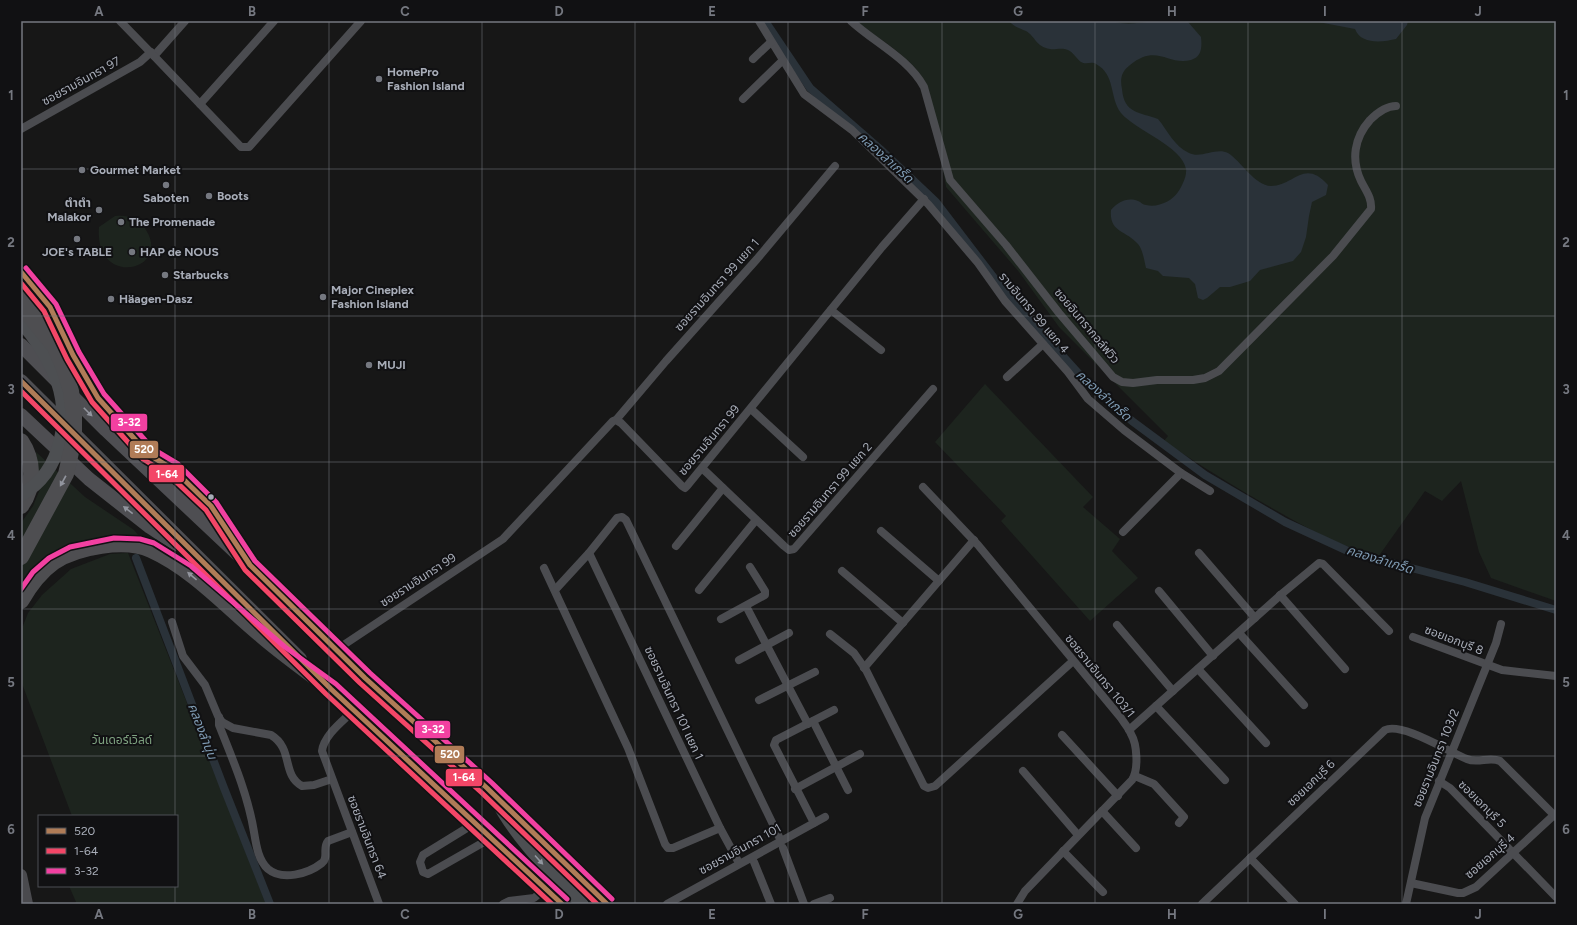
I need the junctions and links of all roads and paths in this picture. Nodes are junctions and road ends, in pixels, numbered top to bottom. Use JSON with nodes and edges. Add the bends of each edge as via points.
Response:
{"nodes":[{"id":1,"x":120,"y":21,"type":"edge"},
{"id":2,"x":185,"y":21,"type":"edge"},
{"id":3,"x":274,"y":21,"type":"edge"},
{"id":4,"x":361,"y":21,"type":"edge"},
{"id":5,"x":759,"y":21,"type":"edge"},
{"id":6,"x":851,"y":21,"type":"edge"},
{"id":7,"x":771,"y":42,"type":"junction"},
{"id":8,"x":152,"y":54,"type":"junction"},
{"id":9,"x":753,"y":59,"type":"dead end"},
{"id":10,"x":782,"y":61,"type":"junction"},
{"id":11,"x":743,"y":100,"type":"dead end"},
{"id":12,"x":200,"y":104,"type":"junction"},
{"id":13,"x":1396,"y":106,"type":"dead end"},
{"id":14,"x":21,"y":129,"type":"edge"},
{"id":15,"x":835,"y":166,"type":"dead end"},
{"id":16,"x":924,"y":199,"type":"junction"},
{"id":17,"x":21,"y":272,"type":"edge"},
{"id":18,"x":21,"y":293,"type":"edge"},
{"id":19,"x":21,"y":305,"type":"edge"},
{"id":20,"x":831,"y":310,"type":"junction"},
{"id":21,"x":21,"y":322,"type":"edge"},
{"id":22,"x":1043,"y":344,"type":"junction"},
{"id":23,"x":21,"y":345,"type":"edge"},
{"id":24,"x":881,"y":350,"type":"dead end"},
{"id":25,"x":73,"y":355,"type":"junction"},
{"id":26,"x":1007,"y":377,"type":"dead end"},
{"id":27,"x":21,"y":381,"type":"edge"},
{"id":28,"x":933,"y":389,"type":"dead end"},
{"id":29,"x":751,"y":409,"type":"junction"},
{"id":30,"x":21,"y":415,"type":"edge"},
{"id":31,"x":616,"y":420,"type":"junction"},
{"id":32,"x":21,"y":441,"type":"edge"},
{"id":33,"x":803,"y":457,"type":"dead end"},
{"id":34,"x":702,"y":468,"type":"junction"},
{"id":35,"x":1181,"y":473,"type":"junction"},
{"id":36,"x":923,"y":487,"type":"dead end"},
{"id":37,"x":723,"y":488,"type":"junction"},
{"id":38,"x":1210,"y":491,"type":"dead end"},
{"id":39,"x":21,"y":495,"type":"edge"},
{"id":40,"x":21,"y":506,"type":"edge"},
{"id":41,"x":756,"y":520,"type":"junction"},
{"id":42,"x":881,"y":532,"type":"dead end"},
{"id":43,"x":1123,"y":532,"type":"dead end"},
{"id":44,"x":974,"y":540,"type":"junction"},
{"id":45,"x":676,"y":546,"type":"dead end"},
{"id":46,"x":589,"y":553,"type":"junction"},
{"id":47,"x":1199,"y":553,"type":"dead end"},
{"id":48,"x":21,"y":557,"type":"edge"},
{"id":49,"x":206,"y":565,"type":"junction"},
{"id":50,"x":250,"y":565,"type":"junction"},
{"id":51,"x":750,"y":566,"type":"dead end"},
{"id":52,"x":544,"y":568,"type":"dead end"},
{"id":53,"x":842,"y":571,"type":"dead end"},
{"id":54,"x":939,"y":581,"type":"junction"},
{"id":55,"x":555,"y":590,"type":"junction"},
{"id":56,"x":699,"y":590,"type":"dead end"},
{"id":57,"x":1159,"y":591,"type":"dead end"},
{"id":58,"x":1280,"y":595,"type":"junction"},
{"id":59,"x":21,"y":601,"type":"edge"},
{"id":60,"x":746,"y":606,"type":"junction"},
{"id":61,"x":1255,"y":618,"type":"junction"},
{"id":62,"x":721,"y":619,"type":"dead end"},
{"id":63,"x":172,"y":622,"type":"dead end"},
{"id":64,"x":903,"y":623,"type":"junction"},
{"id":65,"x":1501,"y":624,"type":"dead end"},
{"id":66,"x":1117,"y":625,"type":"dead end"},
{"id":67,"x":1389,"y":631,"type":"dead end"},
{"id":68,"x":789,"y":633,"type":"dead end"},
{"id":69,"x":1239,"y":633,"type":"junction"},
{"id":70,"x":830,"y":634,"type":"dead end"},
{"id":71,"x":1413,"y":637,"type":"dead end"},
{"id":72,"x":767,"y":645,"type":"junction"},
{"id":73,"x":336,"y":650,"type":"junction"},
{"id":74,"x":1213,"y":656,"type":"junction"},
{"id":75,"x":740,"y":660,"type":"dead end"},
{"id":76,"x":1073,"y":661,"type":"junction"},
{"id":77,"x":1486,"y":666,"type":"junction"},
{"id":78,"x":864,"y":668,"type":"junction"},
{"id":79,"x":1198,"y":669,"type":"junction"},
{"id":80,"x":1346,"y":669,"type":"dead end"},
{"id":81,"x":815,"y":672,"type":"dead end"},
{"id":82,"x":1556,"y":676,"type":"edge"},
{"id":83,"x":788,"y":685,"type":"junction"},
{"id":84,"x":330,"y":689,"type":"junction"},
{"id":85,"x":1173,"y":691,"type":"junction"},
{"id":86,"x":759,"y":700,"type":"dead end"},
{"id":87,"x":1304,"y":705,"type":"dead end"},
{"id":88,"x":1156,"y":706,"type":"junction"},
{"id":89,"x":353,"y":710,"type":"junction"},
{"id":90,"x":834,"y":710,"type":"dead end"},
{"id":91,"x":218,"y":717,"type":"junction"},
{"id":92,"x":811,"y":722,"type":"junction"},
{"id":93,"x":1129,"y":730,"type":"junction"},
{"id":94,"x":1062,"y":735,"type":"dead end"},
{"id":95,"x":1266,"y":743,"type":"dead end"},
{"id":96,"x":1451,"y":752,"type":"junction"},
{"id":97,"x":860,"y":754,"type":"dead end"},
{"id":98,"x":836,"y":767,"type":"junction"},
{"id":99,"x":1023,"y":771,"type":"dead end"},
{"id":100,"x":1135,"y":776,"type":"junction"},
{"id":101,"x":332,"y":779,"type":"junction"},
{"id":102,"x":1225,"y":780,"type":"dead end"},
{"id":103,"x":1439,"y":781,"type":"junction"},
{"id":104,"x":795,"y":789,"type":"junction"},
{"id":105,"x":848,"y":790,"type":"dead end"},
{"id":106,"x":494,"y":794,"type":"junction"},
{"id":107,"x":1118,"y":796,"type":"junction"},
{"id":108,"x":1102,"y":811,"type":"junction"},
{"id":109,"x":1555,"y":816,"type":"edge"},
{"id":110,"x":825,"y":817,"type":"dead end"},
{"id":111,"x":475,"y":823,"type":"junction"},
{"id":112,"x":814,"y":823,"type":"junction"},
{"id":113,"x":1179,"y":823,"type":"dead end"},
{"id":114,"x":720,"y":828,"type":"junction"},
{"id":115,"x":352,"y":832,"type":"junction"},
{"id":116,"x":1078,"y":835,"type":"junction"},
{"id":117,"x":491,"y":838,"type":"junction"},
{"id":118,"x":782,"y":845,"type":"junction"},
{"id":119,"x":1136,"y":848,"type":"dead end"},
{"id":120,"x":1063,"y":851,"type":"junction"},
{"id":121,"x":1513,"y":853,"type":"junction"},
{"id":122,"x":1250,"y":858,"type":"junction"},
{"id":123,"x":754,"y":862,"type":"dead end"},
{"id":124,"x":739,"y":863,"type":"junction"},
{"id":125,"x":21,"y":875,"type":"edge"},
{"id":126,"x":1411,"y":883,"type":"junction"},
{"id":127,"x":545,"y":889,"type":"junction"},
{"id":128,"x":1103,"y":892,"type":"dead end"},
{"id":129,"x":830,"y":898,"type":"dead end"},
{"id":130,"x":1556,"y":898,"type":"edge"},
{"id":131,"x":27,"y":904,"type":"edge"},
{"id":132,"x":379,"y":904,"type":"edge"},
{"id":133,"x":503,"y":904,"type":"edge"},
{"id":134,"x":562,"y":904,"type":"edge"},
{"id":135,"x":582,"y":904,"type":"edge"},
{"id":136,"x":607,"y":904,"type":"edge"},
{"id":137,"x":667,"y":904,"type":"edge"},
{"id":138,"x":771,"y":904,"type":"edge"},
{"id":139,"x":804,"y":904,"type":"edge"},
{"id":140,"x":814,"y":904,"type":"edge"},
{"id":141,"x":1016,"y":904,"type":"edge"},
{"id":142,"x":1202,"y":904,"type":"edge"},
{"id":143,"x":1295,"y":904,"type":"edge"},
{"id":144,"x":1406,"y":904,"type":"edge"}],
"edges":[{"from":1,"to":8,"type":"street"},
{"from":2,"to":8,"type":"street","name":"ซอยรามอินทรา 97"},
{"from":3,"to":12,"type":"street"},
{"from":4,"to":12,"type":"street","via":[[249,147],[241,147]]},
{"from":5,"to":7,"type":"street","name":"รามอินทรา 99 แยก 4"},
{"from":6,"to":13,"type":"street","name":"ซอยอินทรากอล์ฟวิว","via":[[920,78],[950,180],[1006,245],[1059,313],[1122,382],[1205,378],[1229,362],[1332,256],[1371,209],[1372,201],[1356,169],[1355,146],[1366,124],[1375,115],[1390,106]]},
{"from":7,"to":9,"type":"street"},
{"from":7,"to":10,"type":"street","name":"รามอินทรา 99 แยก 4"},
{"from":8,"to":12,"type":"street"},
{"from":8,"to":14,"type":"street","name":"ซอยรามอินทรา 97"},
{"from":10,"to":11,"type":"street"},
{"from":10,"to":16,"type":"street","name":"รามอินทรา 99 แยก 4","via":[[804,94],[852,130]]},
{"from":15,"to":31,"type":"street","name":"ซอยรามอินทรา 99 แยก 1"},
{"from":16,"to":20,"type":"street","name":"ซอยรามอินทรา 99"},
{"from":16,"to":22,"type":"street","name":"รามอินทรา 99 แยก 4","via":[[978,263],[1005,301]]},
{"from":17,"to":25,"type":"main road","via":[[50,307]]},
{"from":18,"to":25,"type":"highway"},
{"from":19,"to":48,"type":"highway","one_way":true,"bridge":true,"via":[[55,347],[71,391],[74,416],[74,439],[66,474]]},
{"from":20,"to":24,"type":"street"},
{"from":20,"to":29,"type":"street","name":"ซอยรามอินทรา 99"},
{"from":21,"to":39,"type":"main road","bridge":true,"via":[[54,372],[63,410],[61,441],[57,455],[37,483]]},
{"from":22,"to":26,"type":"street"},
{"from":22,"to":35,"type":"street","name":"รามอินทรา 99 แยก 4","via":[[1100,411]]},
{"from":23,"to":50,"type":"highway","one_way":true,"via":[[106,430]]},
{"from":25,"to":50,"type":"main road","via":[[110,413],[227,532]]},
{"from":27,"to":49,"type":"highway"},
{"from":28,"to":41,"type":"street","name":"ซอยรามอินทรา 99 แยก 2","via":[[794,549],[789,550]]},
{"from":29,"to":33,"type":"street"},
{"from":29,"to":34,"type":"street","name":"ซอยรามอินทรา 99"},
{"from":49,"to":30,"type":"highway","one_way":true,"via":[[150,527],[94,483]]},
{"from":31,"to":34,"type":"street","name":"ซอยรามอินทรา 99","via":[[684,488]]},
{"from":31,"to":73,"type":"street","name":"ซอยรามอินทรา 99","via":[[502,539]]},
{"from":32,"to":40,"type":"highway","via":[[31,466],[31,481]]},
{"from":34,"to":37,"type":"street","name":"ซอยรามอินทรา 99 แยก 2"},
{"from":35,"to":38,"type":"street","name":"รามอินทรา 99 แยก 4"},
{"from":35,"to":43,"type":"street"},
{"from":36,"to":44,"type":"street","name":"ซอยรามอินทรา 103/1"},
{"from":37,"to":41,"type":"street","name":"ซอยรามอินทรา 99 แยก 2"},
{"from":37,"to":45,"type":"street"},
{"from":41,"to":56,"type":"street"},
{"from":42,"to":54,"type":"street"},
{"from":44,"to":54,"type":"street"},
{"from":44,"to":76,"type":"street","name":"ซอยรามอินทรา 103/1"},
{"from":46,"to":55,"type":"street"},
{"from":46,"to":114,"type":"street","name":"ซอยรามอินทรา 101 แยก 1"},
{"from":46,"to":118,"type":"street","via":[[617,518],[622,517],[626,520]]},
{"from":47,"to":61,"type":"street"},
{"from":49,"to":84,"type":"highway"},
{"from":50,"to":73,"type":"highway"},
{"from":51,"to":60,"type":"street","via":[[766,593]]},
{"from":52,"to":55,"type":"street"},
{"from":53,"to":64,"type":"street"},
{"from":54,"to":64,"type":"street"},
{"from":55,"to":114,"type":"street","via":[[628,748],[665,844],[668,848],[673,848]]},
{"from":57,"to":74,"type":"street"},
{"from":58,"to":61,"type":"street"},
{"from":58,"to":67,"type":"street","via":[[1315,565],[1323,564]]},
{"from":58,"to":80,"type":"street"},
{"from":84,"to":59,"type":"highway","one_way":true,"via":[[281,652],[187,572],[150,549],[114,545],[72,554],[54,562],[38,576]]},
{"from":60,"to":62,"type":"street"},
{"from":60,"to":72,"type":"street"},
{"from":61,"to":69,"type":"street"},
{"from":63,"to":91,"type":"street","via":[[183,656],[205,685]]},
{"from":64,"to":78,"type":"street"},
{"from":65,"to":77,"type":"street","name":"ซอยรามอินทรา 103/2","via":[[1496,644]]},
{"from":66,"to":85,"type":"street"},
{"from":68,"to":72,"type":"street"},
{"from":69,"to":74,"type":"street"},
{"from":69,"to":87,"type":"street"},
{"from":70,"to":78,"type":"street","via":[[854,653]]},
{"from":71,"to":77,"type":"street","name":"ซอยเอกบุรี 8"},
{"from":72,"to":75,"type":"street"},
{"from":72,"to":83,"type":"street"},
{"from":73,"to":106,"type":"highway"},
{"from":74,"to":79,"type":"street"},
{"from":76,"to":78,"type":"street","via":[[931,788],[924,786]]},
{"from":76,"to":93,"type":"street","name":"ซอยรามอินทรา 103/1"},
{"from":77,"to":82,"type":"street","name":"ซอยเอกบุรี 8"},
{"from":77,"to":96,"type":"street","name":"ซอยรามอินทรา 103/2"},
{"from":79,"to":85,"type":"street"},
{"from":79,"to":95,"type":"street"},
{"from":81,"to":83,"type":"street"},
{"from":83,"to":86,"type":"street"},
{"from":83,"to":92,"type":"street"},
{"from":84,"to":89,"type":"highway"},
{"from":85,"to":88,"type":"street"},
{"from":88,"to":93,"type":"street"},
{"from":88,"to":102,"type":"street"},
{"from":89,"to":101,"type":"street","name":"ซอยรามอินทรา 64","via":[[322,747]]},
{"from":89,"to":111,"type":"highway"},
{"from":90,"to":92,"type":"street"},
{"from":91,"to":101,"type":"street","via":[[227,726],[276,738],[285,750],[292,778],[302,786]]},
{"from":91,"to":115,"type":"street","via":[[247,800],[259,855],[268,870],[282,875],[292,875],[321,864],[325,859],[328,841]]},
{"from":92,"to":98,"type":"street"},
{"from":92,"to":104,"type":"street","via":[[776,740],[774,745]]},
{"from":93,"to":100,"type":"street","name":"ซอยรามอินทรา 103/1","via":[[1137,761]]},
{"from":94,"to":107,"type":"street"},
{"from":96,"to":103,"type":"street","name":"ซอยรามอินทรา 103/2"},
{"from":96,"to":109,"type":"street","name":"ซอยเอกบุรี 6","via":[[1474,762],[1490,759],[1500,761]]},
{"from":96,"to":122,"type":"street","name":"ซอยเอกบุรี 6","via":[[1396,728],[1384,730]]},
{"from":97,"to":98,"type":"street"},
{"from":98,"to":104,"type":"street"},
{"from":98,"to":105,"type":"street"},
{"from":99,"to":116,"type":"street"},
{"from":100,"to":107,"type":"street"},
{"from":100,"to":113,"type":"street","via":[[1149,780],[1161,791],[1184,818]]},
{"from":101,"to":115,"type":"street","name":"ซอยรามอินทรา 64"},
{"from":103,"to":121,"type":"street","name":"ซอยเอกบุรี 5","via":[[1450,788]]},
{"from":103,"to":126,"type":"street","name":"ซอยรามอินทรา 103/2","via":[[1425,818]]},
{"from":104,"to":112,"type":"street"},
{"from":106,"to":135,"type":"main road","one_way":true,"via":[[503,813],[521,839]]},
{"from":106,"to":136,"type":"highway"},
{"from":107,"to":108,"type":"street"},
{"from":108,"to":116,"type":"street"},
{"from":108,"to":119,"type":"street"},
{"from":109,"to":121,"type":"street","name":"ซอยเอกบุรี 4"},
{"from":110,"to":112,"type":"street","name":"ซอยรามอินทรา 101"},
{"from":111,"to":117,"type":"highway"},
{"from":111,"to":117,"type":"street","via":[[423,855],[420,862],[423,872],[428,874]]},
{"from":112,"to":118,"type":"street","name":"ซอยรามอินทรา 101"},
{"from":114,"to":124,"type":"street","name":"ซอยรามอินทรา 101 แยก 1"},
{"from":115,"to":132,"type":"street","name":"ซอยรามอินทรา 64"},
{"from":116,"to":120,"type":"street"},
{"from":117,"to":127,"type":"highway"},
{"from":118,"to":124,"type":"street","name":"ซอยรามอินทรา 101"},
{"from":118,"to":139,"type":"street"},
{"from":120,"to":128,"type":"street"},
{"from":120,"to":141,"type":"street"},
{"from":121,"to":126,"type":"street","name":"ซอยเอกบุรี 4","via":[[1476,887],[1462,894]]},
{"from":121,"to":130,"type":"street","name":"ซอยเอกบุรี 5"},
{"from":122,"to":142,"type":"street","name":"ซอยเอกบุรี 6"},
{"from":122,"to":143,"type":"street"},
{"from":123,"to":138,"type":"street"},
{"from":124,"to":137,"type":"street","name":"ซอยรามอินทรา 101"},
{"from":125,"to":131,"type":"main road"},
{"from":126,"to":144,"type":"street","name":"ซอยรามอินทรา 103/2"},
{"from":127,"to":133,"type":"street","via":[[534,898]]},
{"from":127,"to":134,"type":"highway"},
{"from":129,"to":140,"type":"street"}]}
